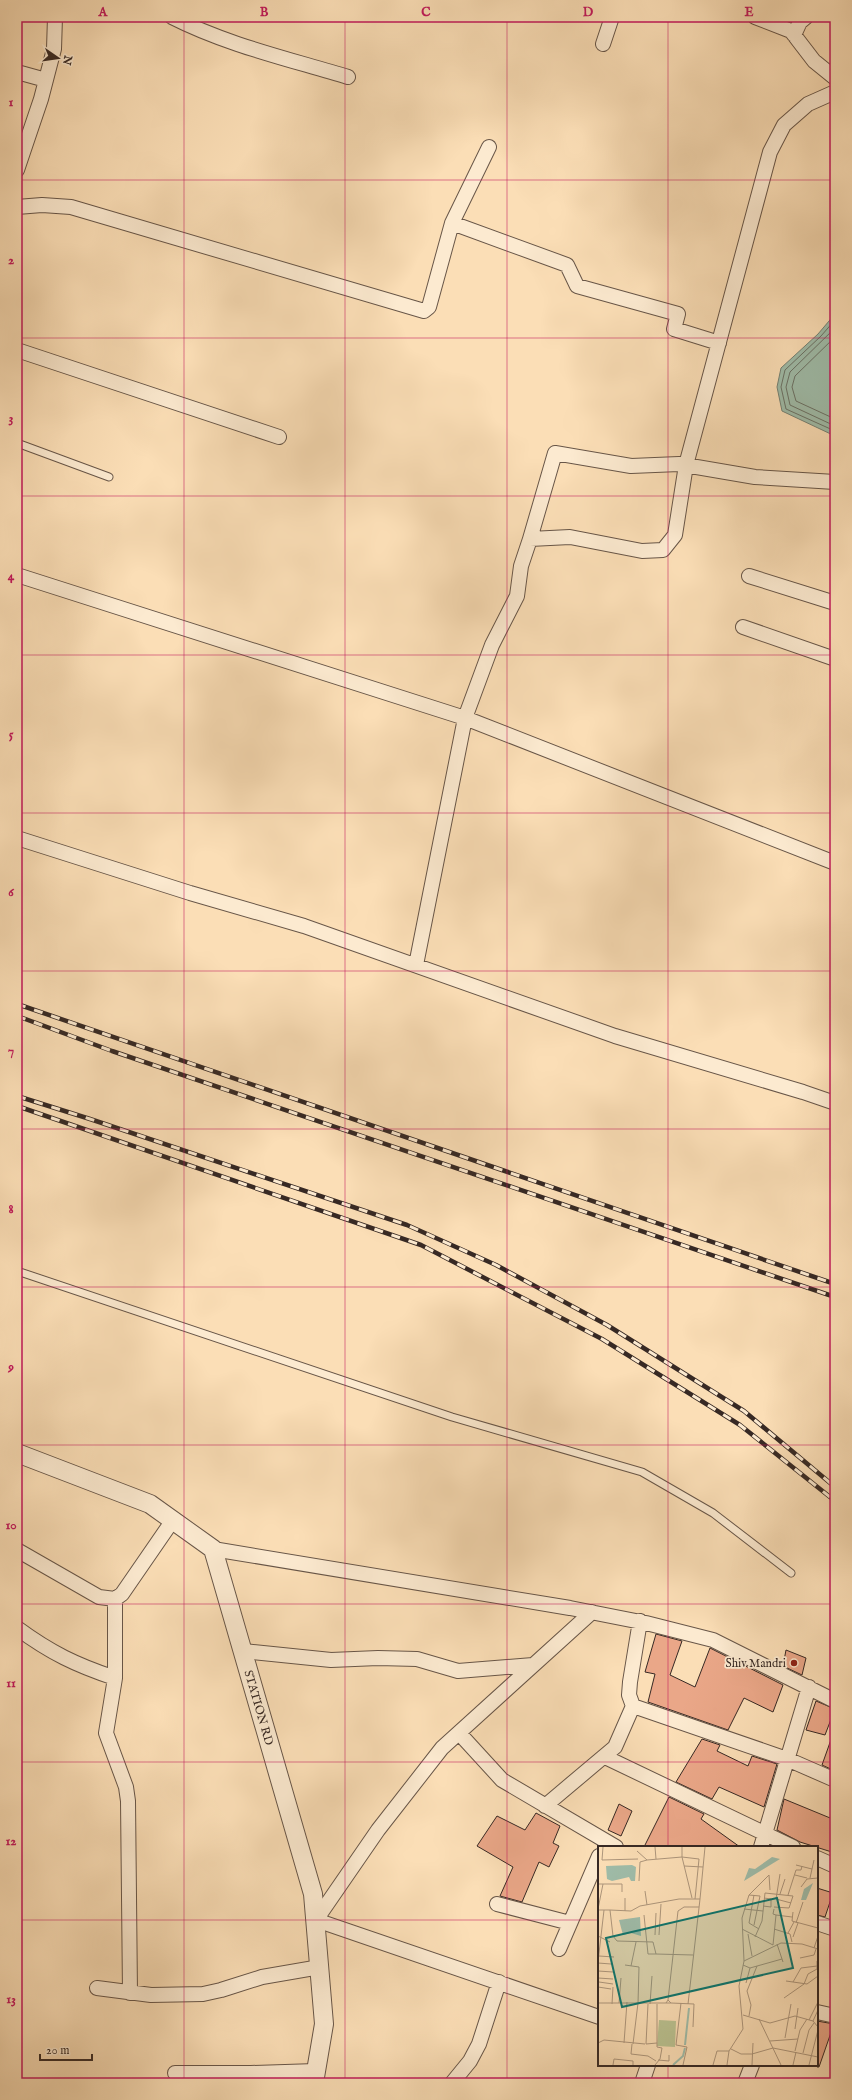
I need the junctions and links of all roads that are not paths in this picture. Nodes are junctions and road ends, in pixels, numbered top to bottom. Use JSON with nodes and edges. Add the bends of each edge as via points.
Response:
{"nodes":[{"id":1,"x":54,"y":17,"type":"edge"},
{"id":2,"x":172,"y":17,"type":"edge"},
{"id":3,"x":612,"y":17,"type":"edge"},
{"id":4,"x":755,"y":17,"type":"edge"},
{"id":5,"x":806,"y":17,"type":"edge"},
{"id":6,"x":794,"y":35,"type":"junction"},
{"id":7,"x":603,"y":44,"type":"dead end"},
{"id":8,"x":17,"y":72,"type":"edge"},
{"id":9,"x":348,"y":77,"type":"dead end"},
{"id":10,"x":835,"y":78,"type":"edge"},
{"id":11,"x":46,"y":80,"type":"junction"},
{"id":12,"x":835,"y":92,"type":"edge"},
{"id":13,"x":489,"y":147,"type":"dead end"},
{"id":14,"x":17,"y":170,"type":"edge"},
{"id":15,"x":17,"y":207,"type":"edge"},
{"id":16,"x":452,"y":222,"type":"junction"},
{"id":17,"x":718,"y":343,"type":"junction"},
{"id":18,"x":17,"y":350,"type":"edge"},
{"id":19,"x":279,"y":437,"type":"dead end"},
{"id":20,"x":17,"y":443,"type":"edge"},
{"id":21,"x":686,"y":464,"type":"junction"},
{"id":22,"x":109,"y":478,"type":"dead end"},
{"id":23,"x":835,"y":482,"type":"edge"},
{"id":24,"x":530,"y":539,"type":"junction"},
{"id":25,"x":17,"y":575,"type":"edge"},
{"id":26,"x":750,"y":576,"type":"dead end"},
{"id":27,"x":835,"y":603,"type":"edge"},
{"id":28,"x":743,"y":627,"type":"dead end"},
{"id":29,"x":835,"y":659,"type":"edge"},
{"id":30,"x":465,"y":718,"type":"junction"},
{"id":31,"x":17,"y":838,"type":"edge"},
{"id":32,"x":835,"y":863,"type":"edge"},
{"id":33,"x":416,"y":965,"type":"junction"},
{"id":34,"x":835,"y":1103,"type":"edge"},
{"id":35,"x":17,"y":1271,"type":"edge"},
{"id":36,"x":17,"y":1453,"type":"edge"},
{"id":37,"x":173,"y":1520,"type":"junction"},
{"id":38,"x":213,"y":1549,"type":"junction"},
{"id":39,"x":17,"y":1550,"type":"edge"},
{"id":40,"x":791,"y":1573,"type":"dead end"},
{"id":41,"x":115,"y":1599,"type":"junction"},
{"id":42,"x":592,"y":1612,"type":"junction"},
{"id":43,"x":640,"y":1621,"type":"junction"},
{"id":44,"x":17,"y":1628,"type":"edge"},
{"id":45,"x":243,"y":1651,"type":"junction"},
{"id":46,"x":534,"y":1665,"type":"junction"},
{"id":47,"x":115,"y":1678,"type":"junction"},
{"id":48,"x":809,"y":1687,"type":"junction"},
{"id":49,"x":835,"y":1701,"type":"edge"},
{"id":50,"x":633,"y":1706,"type":"junction"},
{"id":51,"x":459,"y":1733,"type":"junction"},
{"id":52,"x":604,"y":1757,"type":"junction"},
{"id":53,"x":787,"y":1759,"type":"junction"},
{"id":54,"x":835,"y":1780,"type":"edge"},
{"id":55,"x":545,"y":1806,"type":"junction"},
{"id":56,"x":763,"y":1841,"type":"edge"},
{"id":57,"x":608,"y":1845,"type":"edge"},
{"id":58,"x":788,"y":1846,"type":"edge"},
{"id":59,"x":598,"y":1858,"type":"edge"},
{"id":60,"x":818,"y":1858,"type":"edge"},
{"id":61,"x":835,"y":1866,"type":"edge"},
{"id":62,"x":497,"y":1904,"type":"dead end"},
{"id":63,"x":316,"y":1920,"type":"junction"},
{"id":64,"x":818,"y":1922,"type":"edge"},
{"id":65,"x":570,"y":1923,"type":"junction"},
{"id":66,"x":835,"y":1929,"type":"edge"},
{"id":67,"x":559,"y":1949,"type":"dead end"},
{"id":68,"x":320,"y":1967,"type":"junction"},
{"id":69,"x":499,"y":1982,"type":"junction"},
{"id":70,"x":97,"y":1988,"type":"dead end"},
{"id":71,"x":130,"y":1993,"type":"junction"},
{"id":72,"x":818,"y":2012,"type":"edge"},
{"id":73,"x":835,"y":2016,"type":"edge"},
{"id":74,"x":598,"y":2017,"type":"edge"},
{"id":75,"x":648,"y":2066,"type":"edge"},
{"id":76,"x":752,"y":2066,"type":"edge"},
{"id":77,"x":175,"y":2073,"type":"dead end"},
{"id":78,"x":315,"y":2077,"type":"edge"},
{"id":79,"x":452,"y":2083,"type":"edge"},
{"id":80,"x":642,"y":2083,"type":"edge"},
{"id":81,"x":745,"y":2083,"type":"edge"}],
"edges":[{"from":1,"to":11,"type":"street","via":[[54,50]]},
{"from":2,"to":9,"type":"street","via":[[215,36]]},
{"from":3,"to":7,"type":"street"},
{"from":4,"to":6,"type":"street","via":[[787,29]]},
{"from":5,"to":6,"type":"street","via":[[800,22]]},
{"from":6,"to":10,"type":"street","via":[[814,61]]},
{"from":8,"to":11,"type":"street"},
{"from":11,"to":14,"type":"street"},
{"from":12,"to":17,"type":"street","via":[[808,104],[784,125],[770,152]]},
{"from":13,"to":16,"type":"street"},
{"from":15,"to":16,"type":"street","via":[[71,207],[421,311],[429,307]]},
{"from":16,"to":17,"type":"street","via":[[567,265],[577,286],[678,314],[674,329]]},
{"from":17,"to":21,"type":"street"},
{"from":18,"to":19,"type":"street"},
{"from":20,"to":22,"type":"lane"},
{"from":21,"to":23,"type":"street","via":[[755,477]]},
{"from":21,"to":24,"type":"street","via":[[631,466],[555,454]]},
{"from":21,"to":24,"type":"street","via":[[675,535],[663,550],[642,550],[570,537]]},
{"from":24,"to":30,"type":"street","via":[[521,566],[517,596],[492,645]]},
{"from":25,"to":30,"type":"street"},
{"from":26,"to":27,"type":"street"},
{"from":28,"to":29,"type":"street"},
{"from":30,"to":32,"type":"street"},
{"from":30,"to":33,"type":"street"},
{"from":31,"to":33,"type":"street","via":[[304,926]]},
{"from":33,"to":34,"type":"street","via":[[615,1036]]},
{"from":35,"to":40,"type":"lane","via":[[452,1417],[642,1472],[713,1513]]},
{"from":36,"to":37,"type":"street","via":[[150,1504]]},
{"from":37,"to":38,"type":"street"},
{"from":37,"to":41,"type":"street","via":[[122,1594]]},
{"from":38,"to":42,"type":"street"},
{"from":38,"to":45,"type":"street","name":"STATION RD"},
{"from":39,"to":41,"type":"street","via":[[99,1597]]},
{"from":41,"to":47,"type":"street"},
{"from":42,"to":43,"type":"street"},
{"from":42,"to":46,"type":"street"},
{"from":43,"to":48,"type":"street","via":[[713,1640]]},
{"from":43,"to":50,"type":"street","via":[[630,1682],[629,1695]]},
{"from":44,"to":47,"type":"street","via":[[66,1660]]},
{"from":45,"to":46,"type":"street","via":[[331,1660],[417,1659],[458,1671]]},
{"from":45,"to":63,"type":"street","name":"STATION RD","via":[[313,1894]]},
{"from":46,"to":51,"type":"street"},
{"from":47,"to":71,"type":"street","via":[[106,1732],[124,1781],[128,1801]]},
{"from":48,"to":49,"type":"street"},
{"from":48,"to":53,"type":"street"},
{"from":50,"to":52,"type":"street","via":[[615,1747]]},
{"from":50,"to":53,"type":"street"},
{"from":51,"to":55,"type":"street","via":[[502,1780]]},
{"from":51,"to":63,"type":"street","via":[[442,1748],[378,1830]]},
{"from":52,"to":55,"type":"street"},
{"from":52,"to":56,"type":"street"},
{"from":53,"to":54,"type":"street"},
{"from":53,"to":56,"type":"street"},
{"from":55,"to":57,"type":"street"},
{"from":56,"to":58,"type":"street"},
{"from":59,"to":65,"type":"street"},
{"from":60,"to":61,"type":"street"},
{"from":62,"to":65,"type":"street"},
{"from":63,"to":68,"type":"street","name":"STATION RD"},
{"from":63,"to":69,"type":"street"},
{"from":64,"to":66,"type":"street"},
{"from":65,"to":67,"type":"street"},
{"from":68,"to":71,"type":"street","via":[[262,1977],[212,1993]]},
{"from":68,"to":78,"type":"street","name":"STATION RD","via":[[324,2024]]},
{"from":69,"to":74,"type":"street"},
{"from":69,"to":79,"type":"street","via":[[479,2044]]},
{"from":70,"to":71,"type":"street"},
{"from":72,"to":73,"type":"street"},
{"from":75,"to":80,"type":"street"},
{"from":76,"to":81,"type":"street"},
{"from":77,"to":78,"type":"street"}]}
